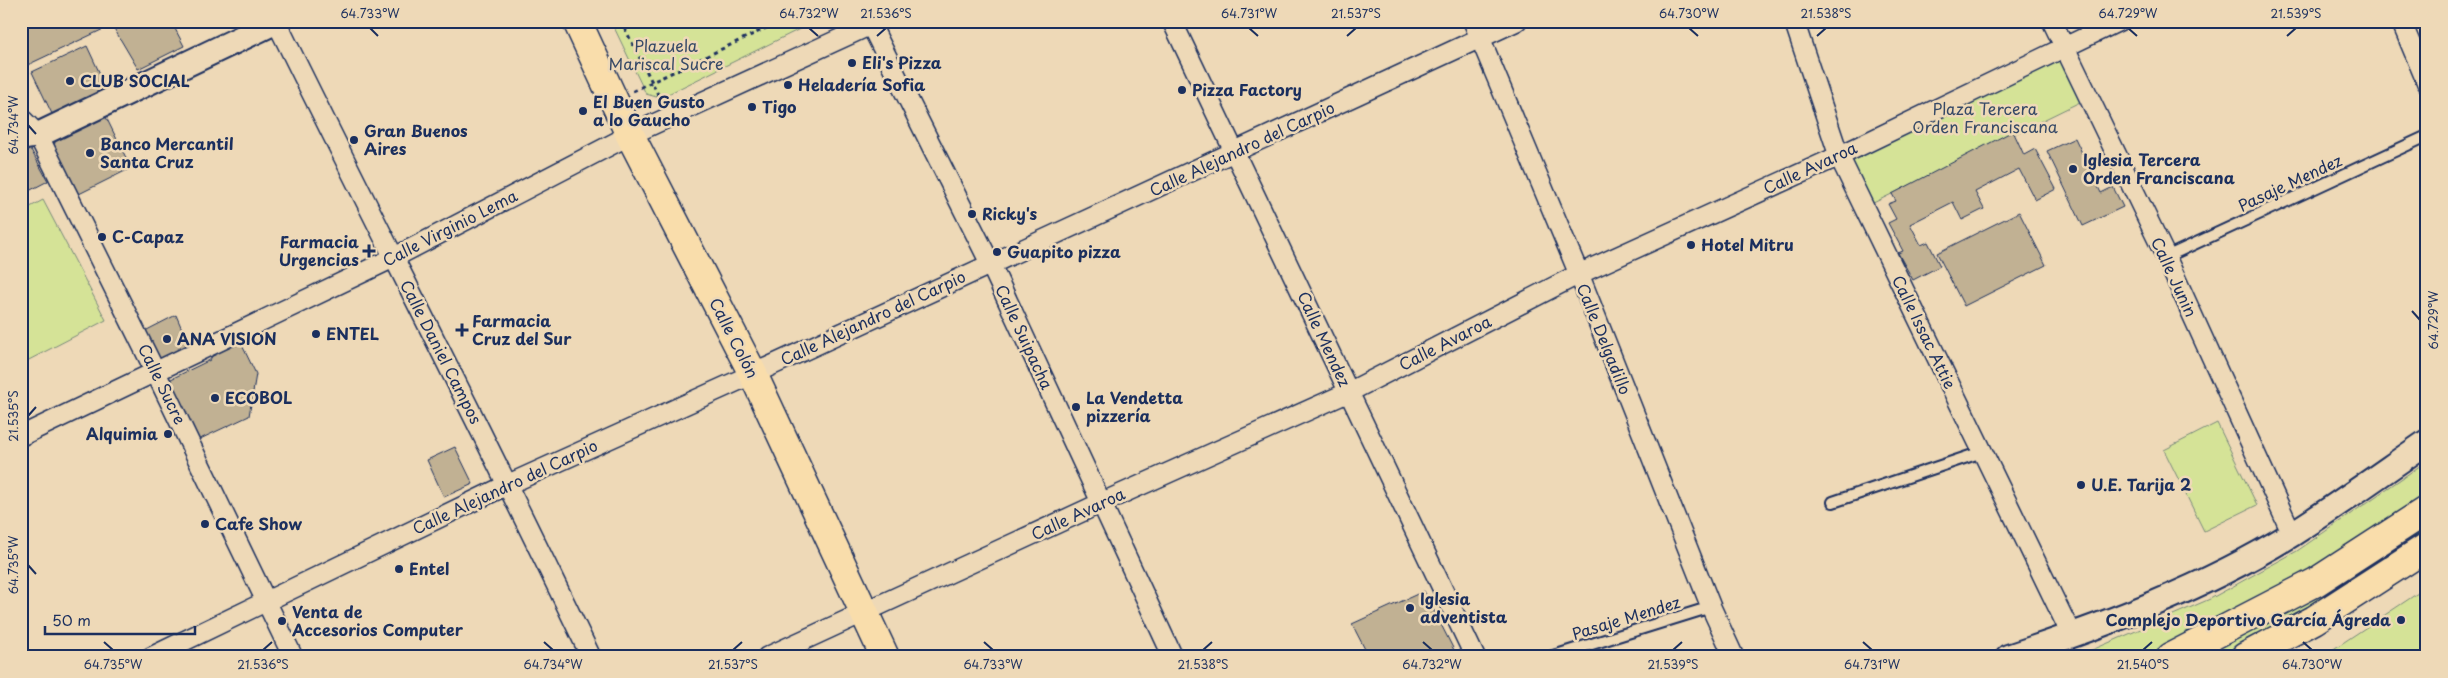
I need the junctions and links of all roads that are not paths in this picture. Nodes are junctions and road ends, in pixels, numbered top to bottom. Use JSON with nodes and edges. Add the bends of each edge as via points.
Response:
{"nodes":[{"id":1,"x":276,"y":21,"type":"edge"},
{"id":2,"x":577,"y":21,"type":"edge"},
{"id":3,"x":1172,"y":21,"type":"edge"},
{"id":4,"x":1473,"y":21,"type":"edge"},
{"id":5,"x":1517,"y":21,"type":"edge"},
{"id":6,"x":1794,"y":21,"type":"edge"},
{"id":7,"x":2052,"y":21,"type":"edge"},
{"id":8,"x":2119,"y":21,"type":"edge"},
{"id":9,"x":2401,"y":21,"type":"edge"},
{"id":10,"x":873,"y":22,"type":"edge"},
{"id":11,"x":1481,"y":39,"type":"junction"},
{"id":12,"x":2064,"y":46,"type":"junction"},
{"id":13,"x":2427,"y":83,"type":"edge"},
{"id":14,"x":21,"y":118,"type":"edge"},
{"id":15,"x":630,"y":136,"type":"junction"},
{"id":16,"x":2427,"y":136,"type":"edge"},
{"id":17,"x":30,"y":137,"type":"edge"},
{"id":18,"x":1235,"y":152,"type":"junction"},
{"id":19,"x":1839,"y":156,"type":"junction"},
{"id":20,"x":2166,"y":257,"type":"junction"},
{"id":21,"x":393,"y":258,"type":"junction"},
{"id":22,"x":990,"y":263,"type":"junction"},
{"id":23,"x":1579,"y":274,"type":"junction"},
{"id":24,"x":156,"y":371,"type":"junction"},
{"id":25,"x":753,"y":374,"type":"junction"},
{"id":26,"x":1349,"y":392,"type":"junction"},
{"id":27,"x":21,"y":436,"type":"edge"},
{"id":28,"x":2427,"y":442,"type":"edge"},
{"id":29,"x":1982,"y":452,"type":"junction"},
{"id":30,"x":509,"y":484,"type":"junction"},
{"id":31,"x":1101,"y":502,"type":"junction"},
{"id":32,"x":1833,"y":502,"type":"dead end"},
{"id":33,"x":2427,"y":510,"type":"edge"},
{"id":34,"x":2292,"y":534,"type":"junction"},
{"id":35,"x":2427,"y":547,"type":"edge"},
{"id":36,"x":267,"y":600,"type":"junction"},
{"id":37,"x":1712,"y":607,"type":"junction"},
{"id":38,"x":866,"y":612,"type":"junction"},
{"id":39,"x":2072,"y":636,"type":"junction"},
{"id":40,"x":151,"y":657,"type":"edge"},
{"id":41,"x":293,"y":657,"type":"edge"},
{"id":42,"x":591,"y":657,"type":"edge"},
{"id":43,"x":767,"y":657,"type":"edge"},
{"id":44,"x":885,"y":657,"type":"edge"},
{"id":45,"x":1173,"y":657,"type":"edge"},
{"id":46,"x":1475,"y":657,"type":"edge"},
{"id":47,"x":1550,"y":657,"type":"edge"},
{"id":48,"x":1734,"y":657,"type":"edge"},
{"id":49,"x":2008,"y":657,"type":"edge"},
{"id":50,"x":2171,"y":657,"type":"edge"},
{"id":51,"x":2245,"y":657,"type":"edge"}],
"edges":[{"from":1,"to":17,"type":"street"},
{"from":1,"to":21,"type":"street","name":"Calle Daniel Campos"},
{"from":2,"to":15,"type":"main road","name":"Calle Colón"},
{"from":3,"to":18,"type":"street","name":"Calle Mendez"},
{"from":4,"to":11,"type":"street","name":"Calle Delgadillo"},
{"from":5,"to":11,"type":"street","name":"Calle Alejandro del Carpio"},
{"from":6,"to":19,"type":"street","name":"Calle Issac Attie"},
{"from":7,"to":12,"type":"street","name":"Calle Junin"},
{"from":8,"to":12,"type":"street","name":"Calle Avaroa"},
{"from":9,"to":13,"type":"street"},
{"from":10,"to":15,"type":"street","name":"Calle Virginio Lema"},
{"from":10,"to":22,"type":"street","name":"Calle Suipacha"},
{"from":11,"to":18,"type":"street","name":"Calle Alejandro del Carpio"},
{"from":11,"to":23,"type":"street","name":"Calle Delgadillo"},
{"from":12,"to":19,"type":"street","name":"Calle Avaroa"},
{"from":12,"to":20,"type":"street","name":"Calle Junin"},
{"from":14,"to":17,"type":"street","name":"Calle Sucre"},
{"from":15,"to":21,"type":"street","name":"Calle Virginio Lema"},
{"from":15,"to":25,"type":"main road","name":"Calle Colón"},
{"from":16,"to":20,"type":"lane","name":"Pasaje Mendez"},
{"from":17,"to":24,"type":"street","name":"Calle Sucre"},
{"from":18,"to":22,"type":"street","name":"Calle Alejandro del Carpio"},
{"from":18,"to":26,"type":"street","name":"Calle Mendez"},
{"from":19,"to":23,"type":"street","name":"Calle Avaroa"},
{"from":19,"to":29,"type":"street","name":"Calle Issac Attie"},
{"from":20,"to":34,"type":"street","name":"Calle Junin"},
{"from":21,"to":24,"type":"street","name":"Calle Virginio Lema"},
{"from":21,"to":30,"type":"street","name":"Calle Daniel Campos"},
{"from":22,"to":25,"type":"street","name":"Calle Alejandro del Carpio"},
{"from":22,"to":31,"type":"street","name":"Calle Suipacha"},
{"from":23,"to":26,"type":"street","name":"Calle Avaroa"},
{"from":23,"to":37,"type":"street","name":"Calle Delgadillo"},
{"from":24,"to":27,"type":"street","name":"Calle Virginio Lema"},
{"from":24,"to":36,"type":"street","name":"Calle Sucre"},
{"from":25,"to":30,"type":"street","name":"Calle Alejandro del Carpio"},
{"from":25,"to":38,"type":"main road","name":"Calle Colón"},
{"from":26,"to":31,"type":"street","name":"Calle Avaroa"},
{"from":26,"to":46,"type":"street","name":"Calle Mendez"},
{"from":28,"to":34,"type":"street"},
{"from":29,"to":32,"type":"lane"},
{"from":29,"to":39,"type":"street","name":"Calle Issac Attie"},
{"from":30,"to":36,"type":"street","name":"Calle Alejandro del Carpio"},
{"from":30,"to":42,"type":"street","name":"Calle Daniel Campos"},
{"from":31,"to":38,"type":"street","name":"Calle Avaroa"},
{"from":31,"to":45,"type":"street","name":"Calle Suipacha"},
{"from":33,"to":50,"type":"main road","via":[[2316,582]]},
{"from":34,"to":39,"type":"street","via":[[2213,576]]},
{"from":35,"to":51,"type":"main road","via":[[2314,620]]},
{"from":36,"to":40,"type":"street","name":"Calle Alejandro del Carpio"},
{"from":36,"to":41,"type":"street","name":"Calle Sucre"},
{"from":37,"to":47,"type":"lane","name":"Pasaje Mendez"},
{"from":37,"to":48,"type":"street","name":"Calle Delgadillo"},
{"from":38,"to":43,"type":"street","name":"Calle Avaroa"},
{"from":38,"to":44,"type":"main road","name":"Calle Colón"},
{"from":39,"to":49,"type":"street"}]}
